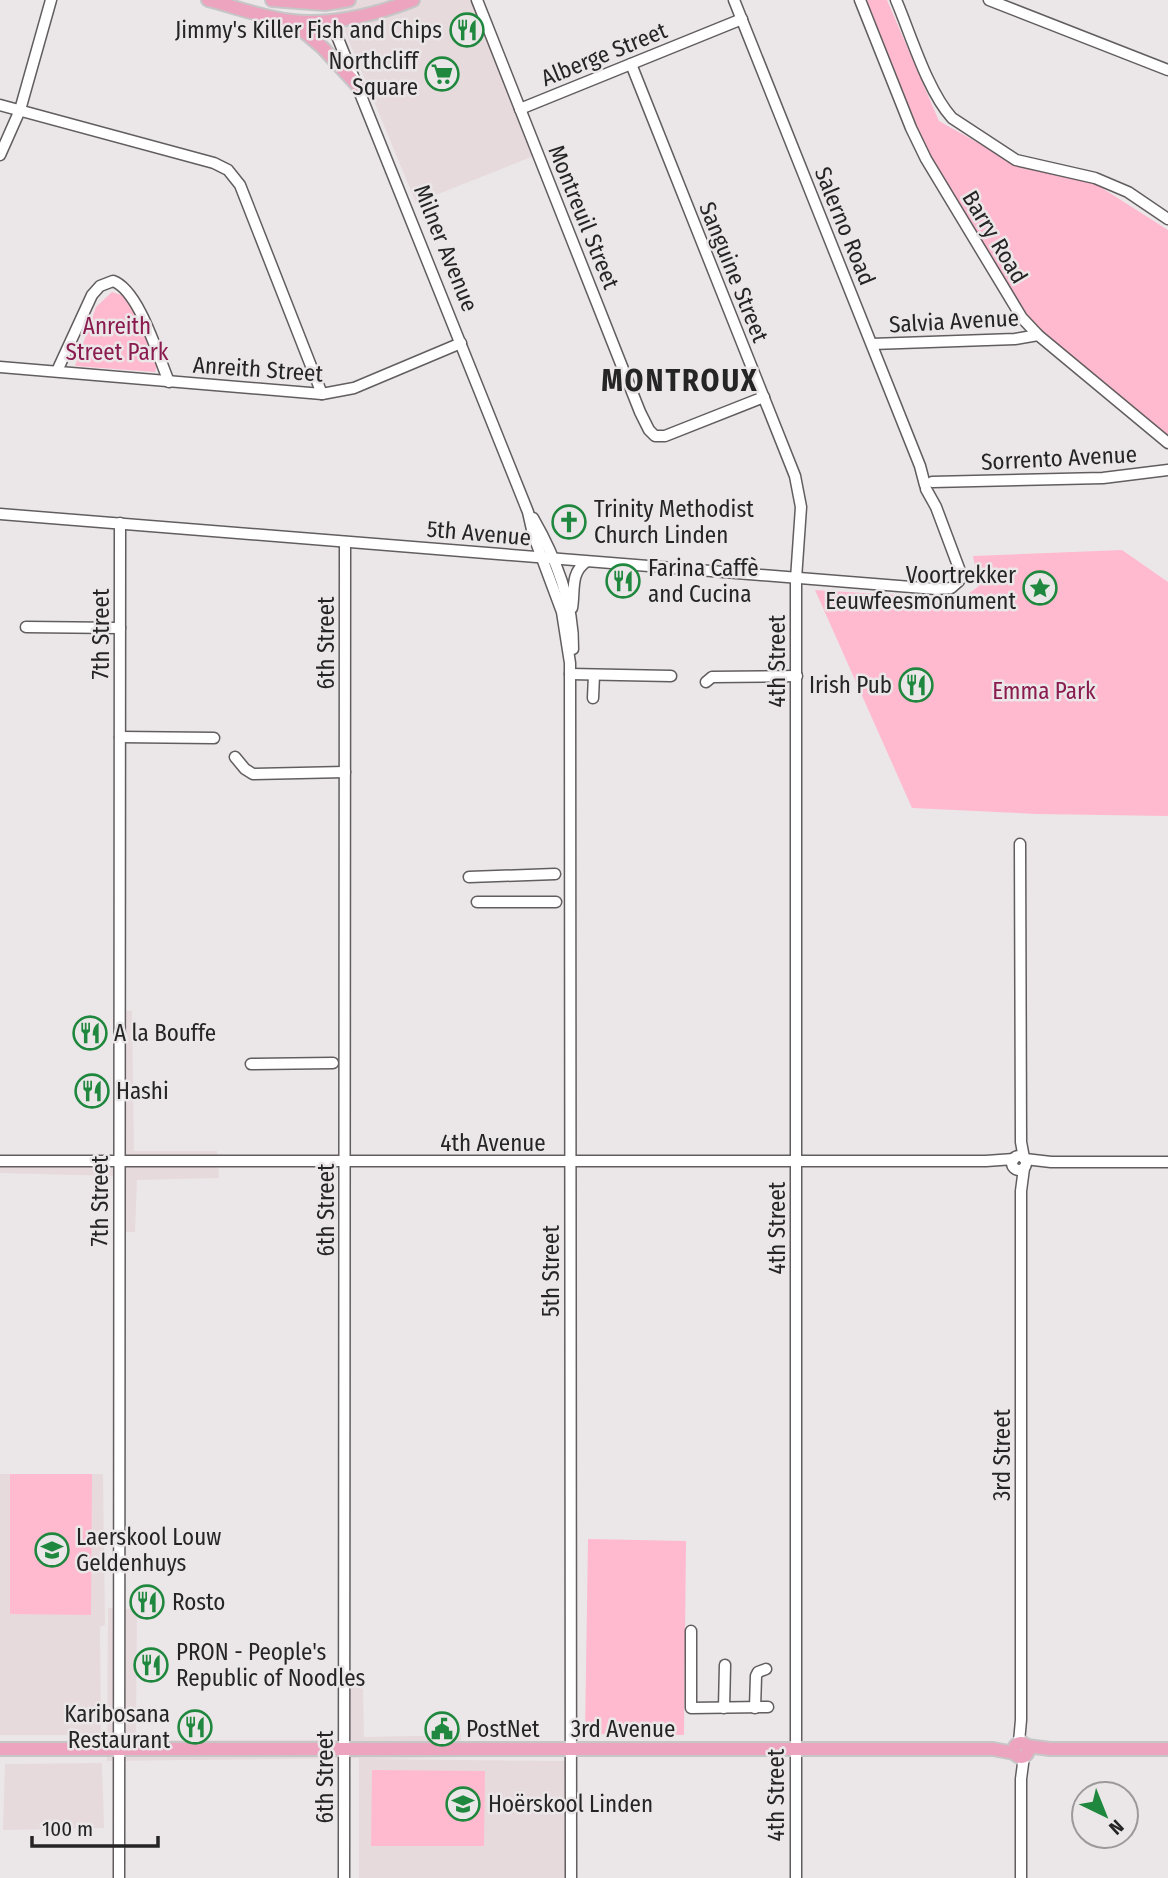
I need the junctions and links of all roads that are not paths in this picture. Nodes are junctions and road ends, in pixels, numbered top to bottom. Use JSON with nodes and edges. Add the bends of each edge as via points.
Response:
{"nodes":[{"id":1,"x":51,"y":0,"type":"edge"},
{"id":2,"x":208,"y":0,"type":"edge"},
{"id":3,"x":272,"y":0,"type":"edge"},
{"id":4,"x":349,"y":0,"type":"edge"},
{"id":5,"x":413,"y":0,"type":"edge"},
{"id":6,"x":477,"y":0,"type":"edge"},
{"id":7,"x":734,"y":0,"type":"edge"},
{"id":8,"x":860,"y":0,"type":"edge"},
{"id":9,"x":896,"y":0,"type":"edge"},
{"id":10,"x":989,"y":0,"type":"edge"},
{"id":11,"x":294,"y":2,"type":"edge"},
{"id":12,"x":324,"y":2,"type":"edge"},
{"id":13,"x":742,"y":19,"type":"junction"},
{"id":14,"x":291,"y":21,"type":"junction"},
{"id":15,"x":331,"y":21,"type":"junction"},
{"id":16,"x":631,"y":64,"type":"junction"},
{"id":17,"x":1168,"y":70,"type":"edge"},
{"id":18,"x":358,"y":86,"type":"junction"},
{"id":19,"x":0,"y":105,"type":"edge"},
{"id":20,"x":520,"y":109,"type":"junction"},
{"id":21,"x":20,"y":110,"type":"junction"},
{"id":22,"x":0,"y":155,"type":"edge"},
{"id":23,"x":1168,"y":219,"type":"edge"},
{"id":24,"x":1038,"y":335,"type":"junction"},
{"id":25,"x":461,"y":343,"type":"junction"},
{"id":26,"x":872,"y":344,"type":"junction"},
{"id":27,"x":0,"y":367,"type":"edge"},
{"id":28,"x":57,"y":372,"type":"junction"},
{"id":29,"x":169,"y":382,"type":"junction"},
{"id":30,"x":322,"y":394,"type":"junction"},
{"id":31,"x":764,"y":397,"type":"junction"},
{"id":32,"x":1168,"y":443,"type":"edge"},
{"id":33,"x":1168,"y":470,"type":"edge"},
{"id":34,"x":930,"y":486,"type":"junction"},
{"id":35,"x":0,"y":514,"type":"edge"},
{"id":36,"x":120,"y":523,"type":"junction"},
{"id":37,"x":345,"y":542,"type":"junction"},
{"id":38,"x":547,"y":559,"type":"junction"},
{"id":39,"x":586,"y":562,"type":"junction"},
{"id":40,"x":796,"y":579,"type":"junction"},
{"id":41,"x":955,"y":586,"type":"joint"},
{"id":42,"x":570,"y":613,"type":"junction"},
{"id":43,"x":26,"y":627,"type":"dead end"},
{"id":44,"x":120,"y":628,"type":"junction"},
{"id":45,"x":570,"y":669,"type":"junction"},
{"id":46,"x":594,"y":675,"type":"junction"},
{"id":47,"x":670,"y":676,"type":"dead end"},
{"id":48,"x":797,"y":676,"type":"junction"},
{"id":49,"x":706,"y":682,"type":"dead end"},
{"id":50,"x":593,"y":698,"type":"dead end"},
{"id":51,"x":120,"y":737,"type":"junction"},
{"id":52,"x":214,"y":738,"type":"dead end"},
{"id":53,"x":235,"y":757,"type":"dead end"},
{"id":54,"x":345,"y":772,"type":"junction"},
{"id":55,"x":1020,"y":844,"type":"dead end"},
{"id":56,"x":555,"y":874,"type":"dead end"},
{"id":57,"x":469,"y":877,"type":"dead end"},
{"id":58,"x":556,"y":901,"type":"dead end"},
{"id":59,"x":477,"y":902,"type":"dead end"},
{"id":60,"x":333,"y":1063,"type":"dead end"},
{"id":61,"x":251,"y":1064,"type":"dead end"},
{"id":62,"x":796,"y":1160,"type":"junction"},
{"id":63,"x":0,"y":1161,"type":"edge"},
{"id":64,"x":345,"y":1161,"type":"junction"},
{"id":65,"x":119,"y":1162,"type":"junction"},
{"id":66,"x":1168,"y":1162,"type":"edge"},
{"id":67,"x":571,"y":1163,"type":"junction"},
{"id":68,"x":1020,"y":1163,"type":"junction"},
{"id":69,"x":691,"y":1631,"type":"dead end"},
{"id":70,"x":725,"y":1665,"type":"dead end"},
{"id":71,"x":766,"y":1669,"type":"dead end"},
{"id":72,"x":768,"y":1707,"type":"dead end"},
{"id":73,"x":724,"y":1708,"type":"junction"},
{"id":74,"x":755,"y":1708,"type":"junction"},
{"id":75,"x":119,"y":1748,"type":"junction"},
{"id":76,"x":344,"y":1748,"type":"junction"},
{"id":77,"x":0,"y":1749,"type":"edge"},
{"id":78,"x":1021,"y":1749,"type":"junction"},
{"id":79,"x":1168,"y":1749,"type":"edge"},
{"id":80,"x":570,"y":1750,"type":"junction"},
{"id":81,"x":796,"y":1750,"type":"junction"},
{"id":82,"x":119,"y":1878,"type":"edge"},
{"id":83,"x":344,"y":1878,"type":"edge"},
{"id":84,"x":571,"y":1878,"type":"edge"},
{"id":85,"x":796,"y":1878,"type":"edge"},
{"id":86,"x":1021,"y":1878,"type":"edge"}],
"edges":[{"from":1,"to":21,"type":"street"},
{"from":2,"to":14,"type":"main road"},
{"from":3,"to":11,"type":"main road"},
{"from":4,"to":12,"type":"main road"},
{"from":5,"to":15,"type":"main road"},
{"from":6,"to":20,"type":"street","name":"Montreuil Street"},
{"from":7,"to":13,"type":"street","name":"Salerno Road"},
{"from":8,"to":24,"type":"street","name":"Barry Road","via":[[926,159],[1007,294]]},
{"from":9,"to":23,"type":"street","via":[[933,90],[952,118],[1016,160],[1096,178],[1128,192]]},
{"from":10,"to":17,"type":"street"},
{"from":11,"to":12,"type":"main road"},
{"from":12,"to":15,"type":"main road","name":"Milner Avenue"},
{"from":13,"to":16,"type":"street","name":"Alberge Street"},
{"from":13,"to":26,"type":"street","name":"Salerno Road"},
{"from":14,"to":15,"type":"main road"},
{"from":14,"to":18,"type":"main road"},
{"from":15,"to":18,"type":"street","name":"Milner Avenue"},
{"from":16,"to":20,"type":"street","name":"Alberge Street"},
{"from":16,"to":31,"type":"street","name":"Sanguine Street"},
{"from":18,"to":25,"type":"street","name":"Milner Avenue"},
{"from":19,"to":21,"type":"street"},
{"from":20,"to":31,"type":"street","name":"Montreuil Street","via":[[652,433],[664,436]]},
{"from":21,"to":22,"type":"street"},
{"from":21,"to":30,"type":"street","via":[[214,163],[232,174]]},
{"from":24,"to":26,"type":"street","name":"Salvia Avenue"},
{"from":24,"to":32,"type":"street","name":"Barry Road"},
{"from":25,"to":30,"type":"street","name":"Anreith Street","via":[[354,388]]},
{"from":25,"to":38,"type":"street","name":"Milner Avenue"},
{"from":26,"to":34,"type":"street","name":"Salerno Road"},
{"from":27,"to":28,"type":"street","name":"Anreith Street"},
{"from":28,"to":29,"type":"street","name":"Anreith Street"},
{"from":28,"to":29,"type":"street","name":"Anreith Street","via":[[92,295],[113,281],[134,299]]},
{"from":29,"to":30,"type":"street","name":"Anreith Street"},
{"from":31,"to":40,"type":"street","name":"Sanguine Street","via":[[801,499]]},
{"from":33,"to":34,"type":"street","name":"Sorrento Avenue","via":[[1122,477]]},
{"from":34,"to":41,"type":"street","name":"Salerno Road","via":[[960,571]]},
{"from":35,"to":36,"type":"street","name":"5th Avenue"},
{"from":36,"to":37,"type":"street","name":"5th Avenue"},
{"from":36,"to":44,"type":"street","name":"7th Street"},
{"from":37,"to":38,"type":"street","name":"5th Avenue"},
{"from":37,"to":54,"type":"street","name":"6th Street"},
{"from":38,"to":39,"type":"street","name":"5th Avenue"},
{"from":38,"to":42,"type":"street","name":"5th Street"},
{"from":38,"to":45,"type":"street","name":"5th Street","via":[[562,612]]},
{"from":39,"to":40,"type":"street","name":"5th Avenue"},
{"from":39,"to":42,"type":"street","via":[[574,575]]},
{"from":40,"to":41,"type":"street","name":"5th Avenue","via":[[936,589]]},
{"from":40,"to":48,"type":"street","name":"4th Street"},
{"from":42,"to":45,"type":"street","name":"5th Street"},
{"from":43,"to":44,"type":"street"},
{"from":44,"to":51,"type":"street","name":"7th Street"},
{"from":45,"to":46,"type":"street"},
{"from":45,"to":67,"type":"street","name":"5th Street"},
{"from":46,"to":47,"type":"street"},
{"from":46,"to":50,"type":"street"},
{"from":48,"to":49,"type":"street","via":[[730,676]]},
{"from":48,"to":62,"type":"street","name":"4th Street"},
{"from":51,"to":52,"type":"street"},
{"from":51,"to":65,"type":"street","name":"7th Street"},
{"from":53,"to":54,"type":"street","via":[[253,774]]},
{"from":54,"to":64,"type":"street","name":"6th Street"},
{"from":55,"to":68,"type":"street"},
{"from":56,"to":57,"type":"street"},
{"from":58,"to":59,"type":"street"},
{"from":60,"to":61,"type":"street"},
{"from":62,"to":67,"type":"street","name":"4th Avenue"},
{"from":62,"to":68,"type":"street","name":"4th Avenue"},
{"from":62,"to":81,"type":"street","name":"4th Street"},
{"from":63,"to":65,"type":"street","name":"4th Avenue"},
{"from":64,"to":65,"type":"street","name":"4th Avenue"},
{"from":64,"to":67,"type":"street","name":"4th Avenue"},
{"from":64,"to":76,"type":"street","name":"6th Street"},
{"from":65,"to":75,"type":"street","name":"7th Street"},
{"from":66,"to":68,"type":"street","name":"4th Avenue"},
{"from":67,"to":80,"type":"street","name":"5th Street"},
{"from":68,"to":78,"type":"street","name":"3rd Street"},
{"from":69,"to":73,"type":"street","via":[[691,1709]]},
{"from":70,"to":73,"type":"street"},
{"from":71,"to":74,"type":"street","via":[[756,1676]]},
{"from":72,"to":74,"type":"street"},
{"from":73,"to":74,"type":"street"},
{"from":75,"to":76,"type":"main road","name":"3rd Avenue"},
{"from":75,"to":77,"type":"main road","name":"3rd Avenue"},
{"from":75,"to":82,"type":"street","name":"7th Street"},
{"from":76,"to":80,"type":"main road","name":"3rd Avenue"},
{"from":76,"to":83,"type":"street","name":"6th Street"},
{"from":78,"to":79,"type":"main road","name":"3rd Avenue"},
{"from":78,"to":81,"type":"main road","name":"3rd Avenue"},
{"from":78,"to":86,"type":"street","name":"3rd Street"},
{"from":80,"to":81,"type":"main road","name":"3rd Avenue"},
{"from":80,"to":84,"type":"street","name":"5th Street"},
{"from":81,"to":85,"type":"street","name":"4th Street"}]}
